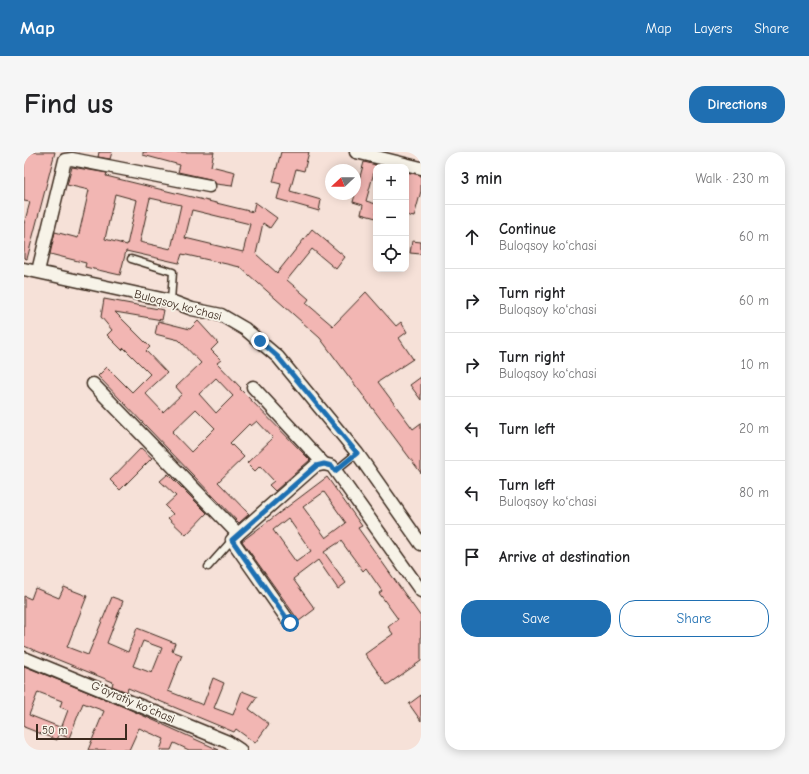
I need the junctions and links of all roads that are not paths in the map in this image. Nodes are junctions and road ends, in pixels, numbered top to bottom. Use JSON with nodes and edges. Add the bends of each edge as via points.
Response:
{"nodes":[{"id":1,"x":356,"y":152,"type":"edge"},
{"id":2,"x":66,"y":156,"type":"edge"},
{"id":3,"x":421,"y":168,"type":"edge"},
{"id":4,"x":209,"y":186,"type":"dead end"},
{"id":5,"x":131,"y":259,"type":"dead end"},
{"id":6,"x":24,"y":269,"type":"edge"},
{"id":7,"x":38,"y":271,"type":"junction"},
{"id":8,"x":171,"y":301,"type":"junction"},
{"id":9,"x":93,"y":384,"type":"dead end"},
{"id":10,"x":253,"y":387,"type":"dead end"},
{"id":11,"x":357,"y":453,"type":"junction"},
{"id":12,"x":324,"y":464,"type":"junction"},
{"id":13,"x":335,"y":471,"type":"junction"},
{"id":14,"x":235,"y":537,"type":"junction"},
{"id":15,"x":421,"y":544,"type":"edge"},
{"id":16,"x":208,"y":567,"type":"dead end"},
{"id":17,"x":421,"y":591,"type":"edge"},
{"id":18,"x":290,"y":623,"type":"dead end"},
{"id":19,"x":24,"y":658,"type":"edge"},
{"id":20,"x":240,"y":750,"type":"edge"}],
"edges":[{"from":1,"to":3,"type":"street"},
{"from":2,"to":4,"type":"street"},
{"from":2,"to":7,"type":"street"},
{"from":5,"to":8,"type":"lane","via":[[173,272]]},
{"from":6,"to":7,"type":"street","name":"Buloqsoy koʻchasi"},
{"from":7,"to":8,"type":"street","name":"Buloqsoy koʻchasi"},
{"from":8,"to":11,"type":"street","name":"Buloqsoy koʻchasi","via":[[192,309],[221,315],[245,329],[278,357]]},
{"from":9,"to":14,"type":"street"},
{"from":10,"to":12,"type":"street"},
{"from":11,"to":13,"type":"lane"},
{"from":11,"to":15,"type":"street","name":"Buloqsoy koʻchasi"},
{"from":12,"to":13,"type":"street","via":[[332,466]]},
{"from":12,"to":14,"type":"street","via":[[316,466]]},
{"from":13,"to":17,"type":"street"},
{"from":14,"to":16,"type":"lane"},
{"from":14,"to":18,"type":"street"},
{"from":19,"to":20,"type":"street","name":"Gʻayratiy koʻchasi","via":[[128,699],[228,742]]}]}
